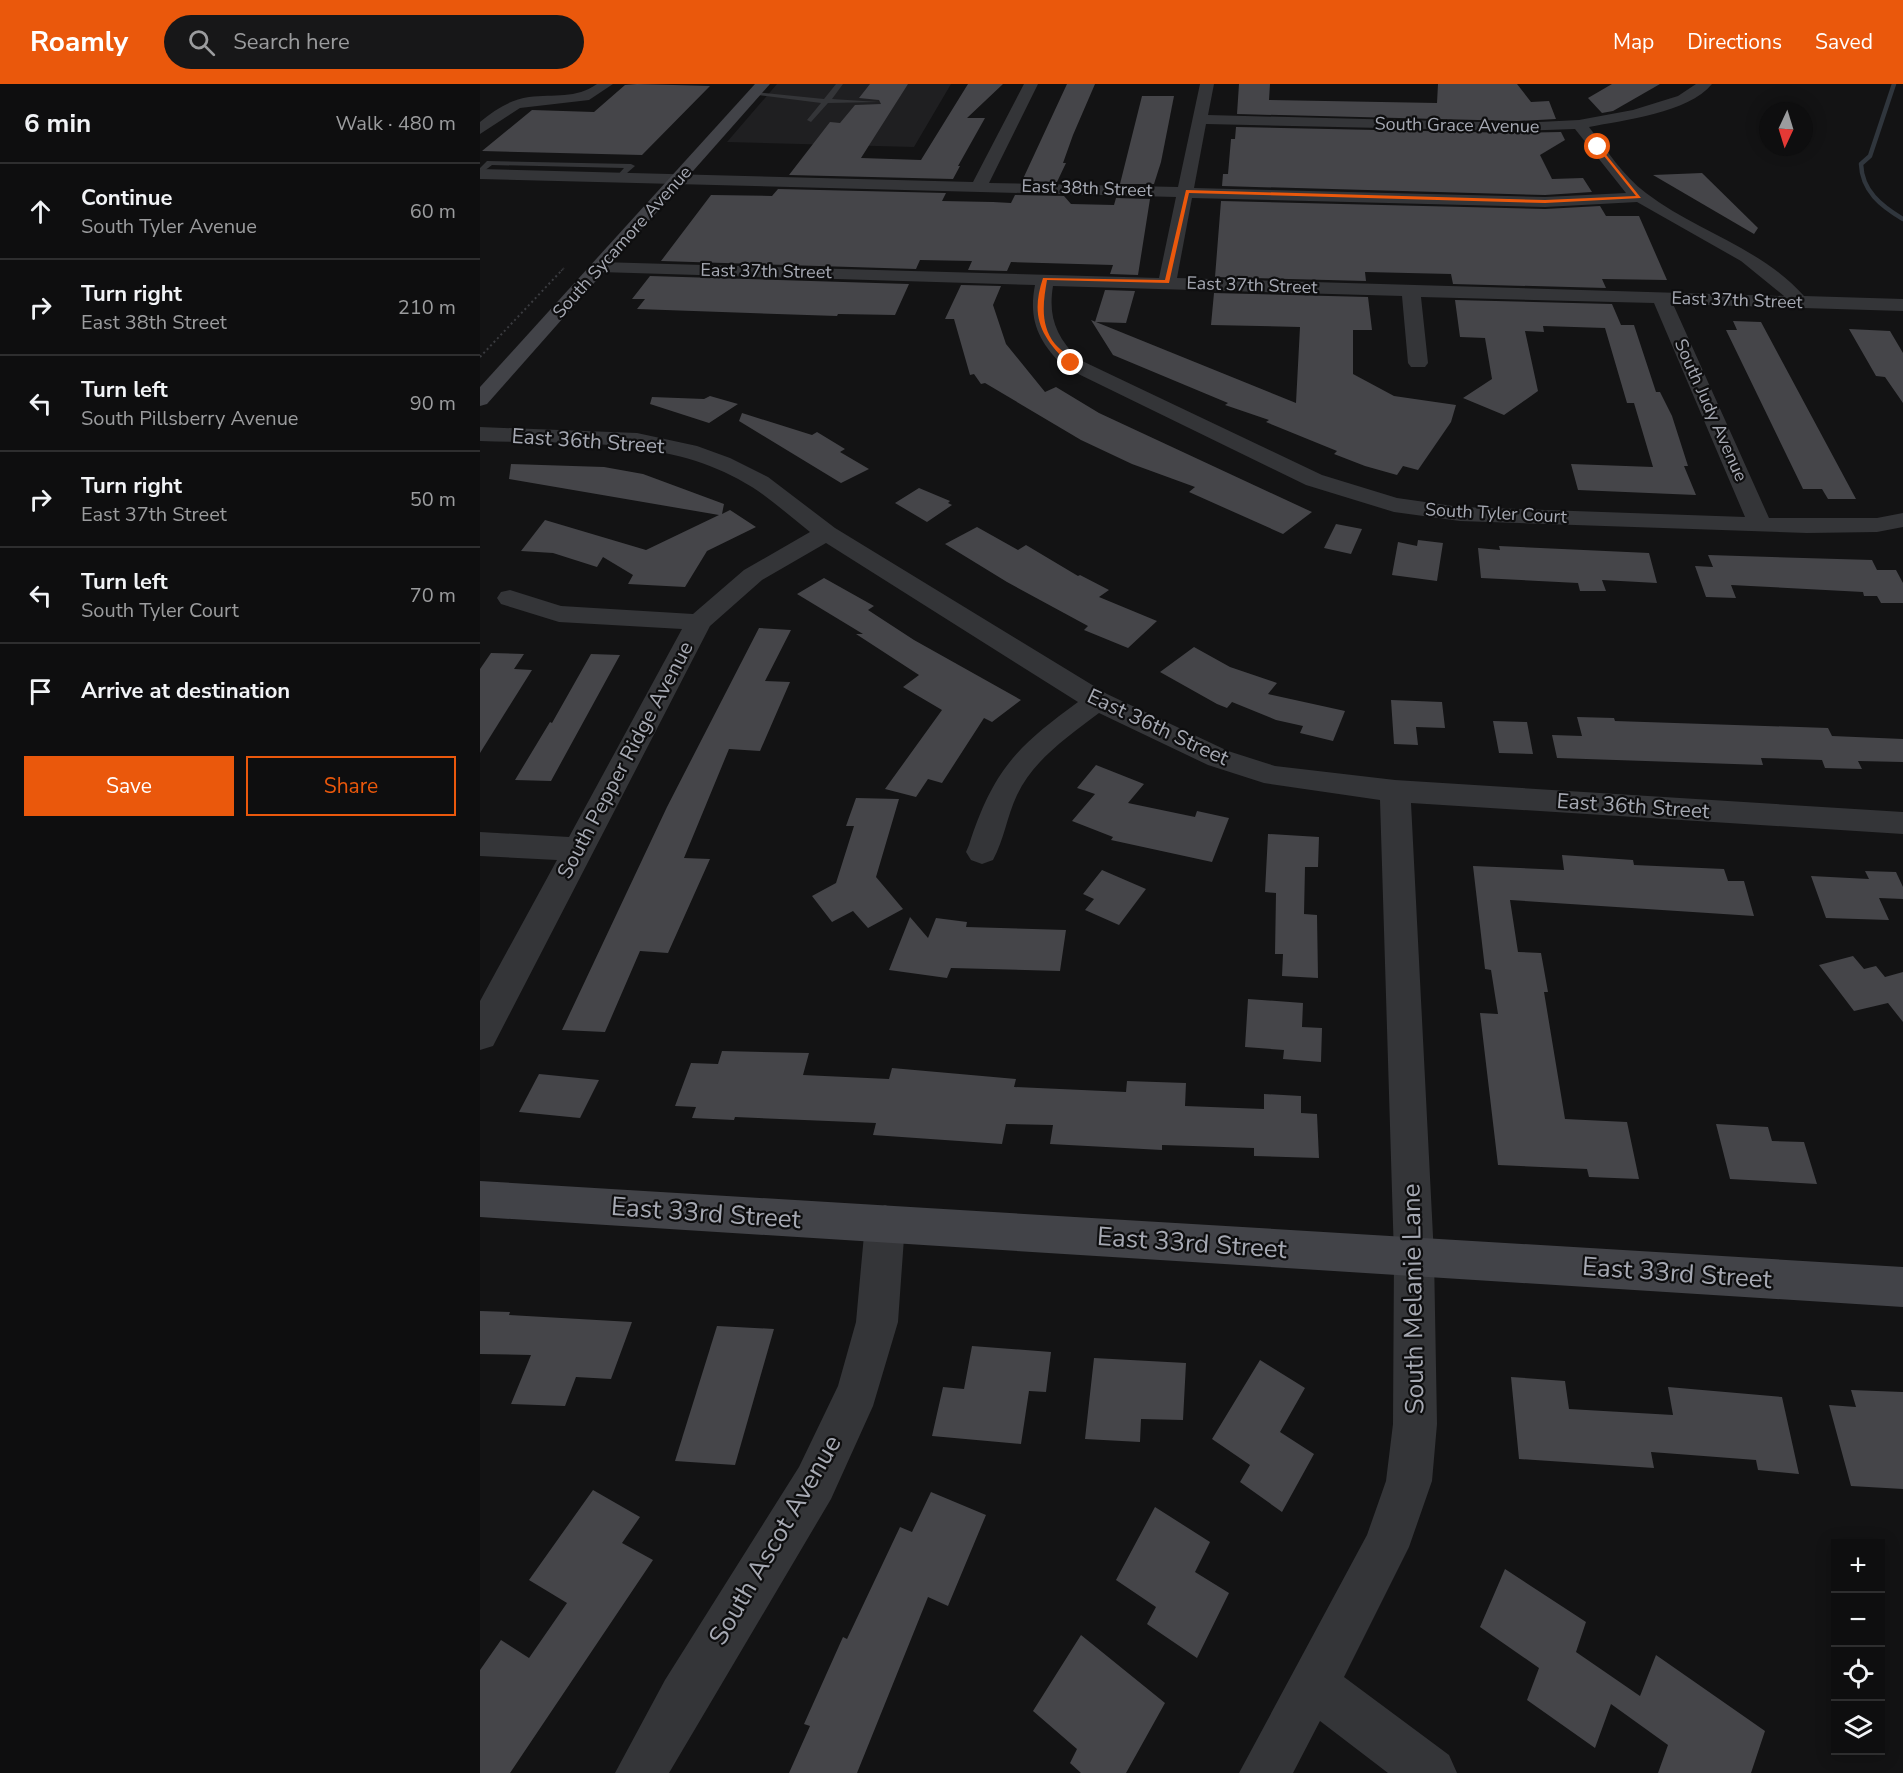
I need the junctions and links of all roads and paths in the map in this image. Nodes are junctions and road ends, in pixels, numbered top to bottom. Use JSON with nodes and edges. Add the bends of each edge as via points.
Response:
{"nodes":[{"id":1,"x":606,"y":84,"type":"edge"},
{"id":2,"x":840,"y":84,"type":"edge"},
{"id":3,"x":1031,"y":84,"type":"edge"},
{"id":4,"x":1208,"y":84,"type":"edge"},
{"id":5,"x":1705,"y":84,"type":"edge"},
{"id":6,"x":758,"y":89,"type":"edge"},
{"id":7,"x":827,"y":101,"type":"junction"},
{"id":8,"x":875,"y":102,"type":"dead end"},
{"id":9,"x":1202,"y":119,"type":"junction"},
{"id":10,"x":811,"y":120,"type":"dead end"},
{"id":11,"x":1579,"y":124,"type":"junction"},
{"id":12,"x":480,"y":130,"type":"edge"},
{"id":13,"x":480,"y":173,"type":"edge"},
{"id":14,"x":679,"y":179,"type":"junction"},
{"id":15,"x":980,"y":185,"type":"junction"},
{"id":16,"x":1187,"y":191,"type":"junction"},
{"id":17,"x":1640,"y":197,"type":"junction"},
{"id":18,"x":600,"y":267,"type":"junction"},
{"id":19,"x":1045,"y":279,"type":"junction"},
{"id":20,"x":1167,"y":282,"type":"junction"},
{"id":21,"x":1411,"y":291,"type":"junction"},
{"id":22,"x":1661,"y":297,"type":"junction"},
{"id":23,"x":1799,"y":302,"type":"junction"},
{"id":24,"x":1903,"y":305,"type":"edge"},
{"id":25,"x":1418,"y":363,"type":"dead end"},
{"id":26,"x":480,"y":400,"type":"edge"},
{"id":27,"x":480,"y":434,"type":"edge"},
{"id":28,"x":1903,"y":520,"type":"edge"},
{"id":29,"x":1760,"y":523,"type":"junction"},
{"id":30,"x":825,"y":533,"type":"junction"},
{"id":31,"x":510,"y":598,"type":"dead end"},
{"id":32,"x":699,"y":622,"type":"junction"},
{"id":33,"x":1097,"y":701,"type":"junction"},
{"id":34,"x":1395,"y":791,"type":"junction"},
{"id":35,"x":1903,"y":823,"type":"edge"},
{"id":36,"x":480,"y":844,"type":"edge"},
{"id":37,"x":577,"y":849,"type":"junction"},
{"id":38,"x":982,"y":852,"type":"dead end"},
{"id":39,"x":480,"y":1035,"type":"edge"},
{"id":40,"x":480,"y":1198,"type":"edge"},
{"id":41,"x":885,"y":1224,"type":"junction"},
{"id":42,"x":1414,"y":1256,"type":"junction"},
{"id":43,"x":1903,"y":1287,"type":"edge"},
{"id":44,"x":1312,"y":1684,"type":"junction"},
{"id":45,"x":641,"y":1773,"type":"edge"},
{"id":46,"x":1265,"y":1773,"type":"edge"},
{"id":47,"x":1431,"y":1773,"type":"edge"}],
"edges":[{"from":1,"to":12,"type":"street","via":[[580,99],[517,105]]},
{"from":2,"to":7,"type":"lane"},
{"from":3,"to":15,"type":"street"},
{"from":4,"to":9,"type":"street"},
{"from":5,"to":11,"type":"street","name":"South Grace Avenue","via":[[1673,102],[1635,114]]},
{"from":6,"to":7,"type":"lane"},
{"from":6,"to":14,"type":"main road","name":"South Sycamore Avenue"},
{"from":7,"to":8,"type":"lane"},
{"from":7,"to":10,"type":"lane"},
{"from":9,"to":11,"type":"street","name":"South Grace Avenue","via":[[1516,127]]},
{"from":9,"to":16,"type":"street"},
{"from":11,"to":17,"type":"street"},
{"from":13,"to":14,"type":"street","name":"East 38th Street"},
{"from":14,"to":15,"type":"street","name":"East 38th Street"},
{"from":14,"to":18,"type":"main road","name":"South Sycamore Avenue"},
{"from":15,"to":16,"type":"street","name":"East 38th Street"},
{"from":16,"to":17,"type":"street","name":"East 38th Street","via":[[1545,202]]},
{"from":16,"to":20,"type":"street"},
{"from":17,"to":23,"type":"street","via":[[1749,260],[1789,288]]},
{"from":18,"to":19,"type":"street","name":"East 37th Street"},
{"from":18,"to":26,"type":"main road","name":"South Sycamore Avenue"},
{"from":19,"to":20,"type":"street","name":"East 37th Street"},
{"from":19,"to":29,"type":"street","name":"South Tyler Court","via":[[1040,305],[1042,326],[1052,344],[1071,363],[1314,480],[1351,493],[1394,505],[1460,514]]},
{"from":20,"to":21,"type":"street","name":"East 37th Street"},
{"from":21,"to":22,"type":"street","name":"East 37th Street"},
{"from":21,"to":25,"type":"street"},
{"from":22,"to":23,"type":"street","name":"East 37th Street"},
{"from":22,"to":29,"type":"street","name":"South Judy Avenue"},
{"from":23,"to":24,"type":"street","name":"East 37th Street"},
{"from":27,"to":30,"type":"street","name":"East 36th Street","via":[[637,441],[689,451],[760,482]]},
{"from":28,"to":29,"type":"street","name":"South Tyler Court","via":[[1877,525]]},
{"from":30,"to":32,"type":"street","name":"South Pepper Ridge Avenue","via":[[753,574]]},
{"from":30,"to":33,"type":"street","name":"East 36th Street"},
{"from":31,"to":32,"type":"street","via":[[558,614]]},
{"from":32,"to":37,"type":"street","name":"South Pepper Ridge Avenue"},
{"from":33,"to":34,"type":"street","name":"East 36th Street","via":[[1218,758],[1274,776]]},
{"from":33,"to":38,"type":"street","via":[[1046,738],[1021,764],[1002,793]]},
{"from":34,"to":35,"type":"street","name":"East 36th Street"},
{"from":34,"to":42,"type":"street","name":"South Melanie Lane"},
{"from":36,"to":37,"type":"street"},
{"from":37,"to":39,"type":"street","name":"South Pepper Ridge Avenue"},
{"from":40,"to":41,"type":"main road","name":"East 33rd Street"},
{"from":41,"to":42,"type":"main road","name":"East 33rd Street"},
{"from":41,"to":45,"type":"street","name":"South Ascot Avenue","via":[[877,1322],[858,1391],[815,1483]]},
{"from":42,"to":43,"type":"main road","name":"East 33rd Street"},
{"from":42,"to":44,"type":"street","name":"South Melanie Lane","via":[[1415,1424],[1409,1480],[1386,1547]]},
{"from":44,"to":46,"type":"street","name":"South Melanie Lane"},
{"from":44,"to":47,"type":"street"}]}
